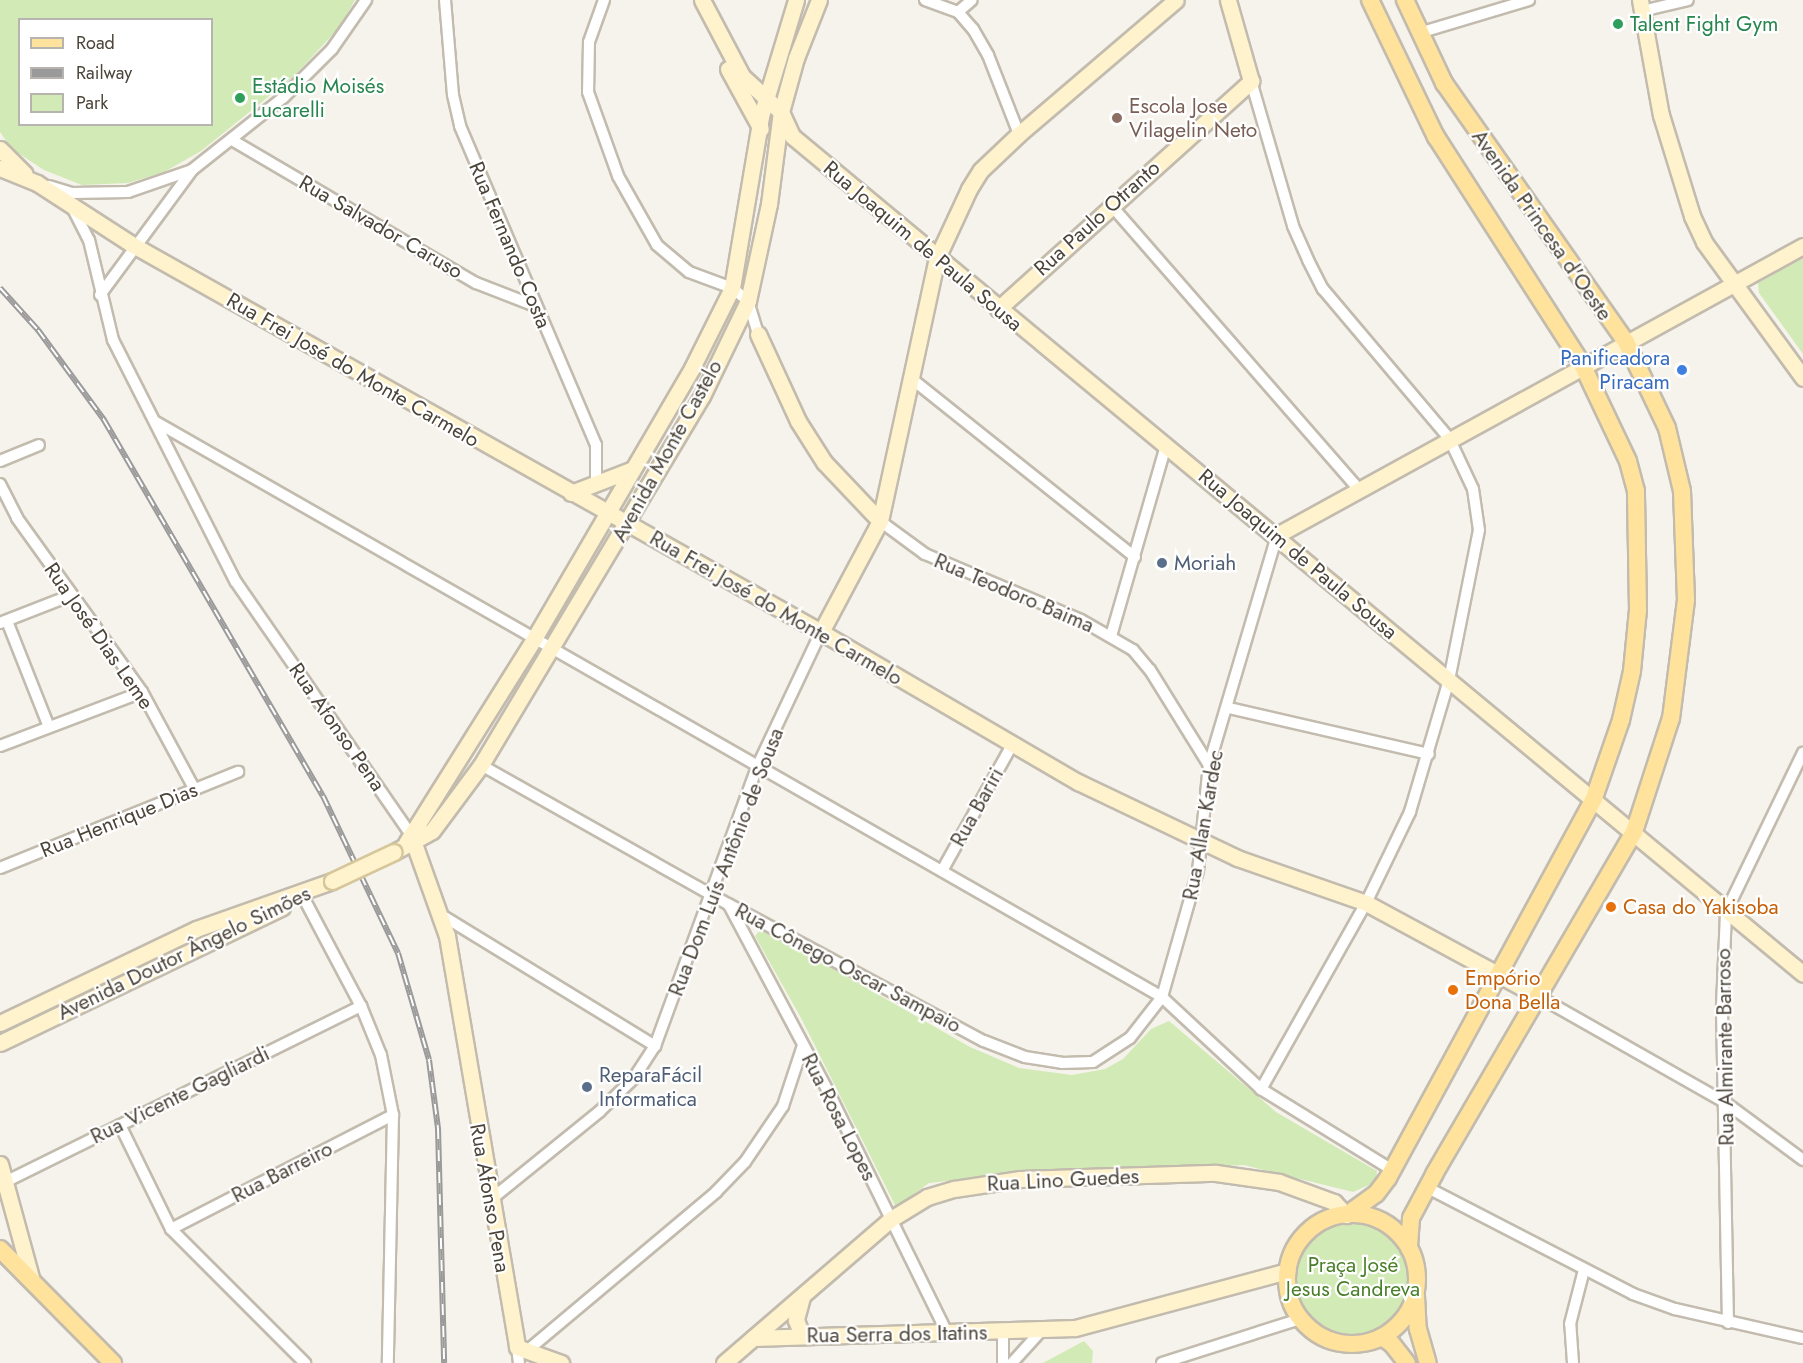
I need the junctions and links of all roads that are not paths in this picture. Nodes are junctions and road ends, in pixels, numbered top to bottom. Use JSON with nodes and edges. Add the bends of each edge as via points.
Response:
{"nodes":[{"id":1,"x":366,"y":0,"type":"edge"},
{"id":2,"x":445,"y":0,"type":"edge"},
{"id":3,"x":604,"y":0,"type":"edge"},
{"id":4,"x":691,"y":0,"type":"edge"},
{"id":5,"x":702,"y":0,"type":"edge"},
{"id":6,"x":796,"y":0,"type":"edge"},
{"id":7,"x":819,"y":0,"type":"edge"},
{"id":8,"x":925,"y":0,"type":"edge"},
{"id":9,"x":972,"y":0,"type":"edge"},
{"id":10,"x":1176,"y":0,"type":"edge"},
{"id":11,"x":1228,"y":0,"type":"edge"},
{"id":12,"x":1370,"y":0,"type":"edge"},
{"id":13,"x":1405,"y":0,"type":"edge"},
{"id":14,"x":1529,"y":0,"type":"edge"},
{"id":15,"x":1688,"y":0,"type":"edge"},
{"id":16,"x":1641,"y":6,"type":"edge"},
{"id":17,"x":958,"y":12,"type":"junction"},
{"id":18,"x":1419,"y":33,"type":"junction"},
{"id":19,"x":1251,"y":81,"type":"junction"},
{"id":20,"x":765,"y":98,"type":"junction"},
{"id":21,"x":781,"y":112,"type":"junction"},
{"id":22,"x":758,"y":128,"type":"junction"},
{"id":23,"x":1019,"y":134,"type":"junction"},
{"id":24,"x":784,"y":137,"type":"junction"},
{"id":25,"x":232,"y":140,"type":"junction"},
{"id":26,"x":0,"y":149,"type":"edge"},
{"id":27,"x":0,"y":168,"type":"edge"},
{"id":28,"x":192,"y":170,"type":"junction"},
{"id":29,"x":37,"y":183,"type":"junction"},
{"id":30,"x":1110,"y":204,"type":"junction"},
{"id":31,"x":72,"y":206,"type":"junction"},
{"id":32,"x":133,"y":245,"type":"junction"},
{"id":33,"x":1803,"y":246,"type":"edge"},
{"id":34,"x":936,"y":258,"type":"junction"},
{"id":35,"x":1735,"y":285,"type":"junction"},
{"id":36,"x":732,"y":288,"type":"junction"},
{"id":37,"x":100,"y":295,"type":"junction"},
{"id":38,"x":748,"y":301,"type":"junction"},
{"id":39,"x":534,"y":306,"type":"junction"},
{"id":40,"x":998,"y":309,"type":"junction"},
{"id":41,"x":758,"y":334,"type":"joint"},
{"id":42,"x":1626,"y":342,"type":"junction"},
{"id":43,"x":1582,"y":364,"type":"junction"},
{"id":44,"x":1803,"y":378,"type":"edge"},
{"id":45,"x":913,"y":380,"type":"junction"},
{"id":46,"x":156,"y":422,"type":"junction"},
{"id":47,"x":1449,"y":438,"type":"junction"},
{"id":48,"x":39,"y":445,"type":"dead end"},
{"id":49,"x":1166,"y":445,"type":"junction"},
{"id":50,"x":0,"y":461,"type":"edge"},
{"id":51,"x":633,"y":469,"type":"junction"},
{"id":52,"x":0,"y":484,"type":"edge"},
{"id":53,"x":596,"y":484,"type":"junction"},
{"id":54,"x":1359,"y":489,"type":"junction"},
{"id":55,"x":570,"y":493,"type":"junction"},
{"id":56,"x":608,"y":513,"type":"junction"},
{"id":57,"x":880,"y":521,"type":"junction"},
{"id":58,"x":628,"y":524,"type":"junction"},
{"id":59,"x":1277,"y":535,"type":"junction"},
{"id":60,"x":1135,"y":557,"type":"junction"},
{"id":61,"x":72,"y":595,"type":"junction"},
{"id":62,"x":4,"y":622,"type":"edge"},
{"id":63,"x":821,"y":632,"type":"junction"},
{"id":64,"x":1111,"y":636,"type":"junction"},
{"id":65,"x":535,"y":637,"type":"junction"},
{"id":66,"x":553,"y":648,"type":"junction"},
{"id":67,"x":1449,"y":680,"type":"junction"},
{"id":68,"x":142,"y":692,"type":"junction"},
{"id":69,"x":1228,"y":708,"type":"junction"},
{"id":70,"x":49,"y":727,"type":"junction"},
{"id":71,"x":1012,"y":745,"type":"junction"},
{"id":72,"x":0,"y":746,"type":"edge"},
{"id":73,"x":1803,"y":753,"type":"edge"},
{"id":74,"x":1429,"y":754,"type":"junction"},
{"id":75,"x":482,"y":765,"type":"junction"},
{"id":76,"x":758,"y":765,"type":"junction"},
{"id":77,"x":1209,"y":765,"type":"junction"},
{"id":78,"x":238,"y":772,"type":"dead end"},
{"id":79,"x":195,"y":790,"type":"junction"},
{"id":80,"x":1594,"y":798,"type":"junction"},
{"id":81,"x":1634,"y":832,"type":"junction"},
{"id":82,"x":1201,"y":843,"type":"junction"},
{"id":83,"x":406,"y":844,"type":"junction"},
{"id":84,"x":0,"y":868,"type":"edge"},
{"id":85,"x":943,"y":869,"type":"junction"},
{"id":86,"x":325,"y":884,"type":"joint"},
{"id":87,"x":302,"y":894,"type":"junction"},
{"id":88,"x":712,"y":895,"type":"junction"},
{"id":89,"x":1366,"y":903,"type":"junction"},
{"id":90,"x":728,"y":904,"type":"junction"},
{"id":91,"x":1726,"y":912,"type":"junction"},
{"id":92,"x":442,"y":916,"type":"junction"},
{"id":93,"x":1499,"y":974,"type":"junction"},
{"id":94,"x":1803,"y":974,"type":"edge"},
{"id":95,"x":1536,"y":995,"type":"junction"},
{"id":96,"x":1162,"y":997,"type":"junction"},
{"id":97,"x":361,"y":1006,"type":"junction"},
{"id":98,"x":0,"y":1023,"type":"edge"},
{"id":99,"x":1131,"y":1038,"type":"joint"},
{"id":100,"x":0,"y":1043,"type":"edge"},
{"id":101,"x":803,"y":1045,"type":"junction"},
{"id":102,"x":655,"y":1046,"type":"junction"},
{"id":103,"x":1261,"y":1089,"type":"junction"},
{"id":104,"x":1726,"y":1103,"type":"junction"},
{"id":105,"x":393,"y":1115,"type":"junction"},
{"id":106,"x":120,"y":1125,"type":"junction"},
{"id":107,"x":1803,"y":1160,"type":"edge"},
{"id":108,"x":0,"y":1164,"type":"edge"},
{"id":109,"x":1392,"y":1170,"type":"junction"},
{"id":110,"x":3,"y":1183,"type":"edge"},
{"id":111,"x":1428,"y":1188,"type":"junction"},
{"id":112,"x":489,"y":1202,"type":"junction"},
{"id":113,"x":1347,"y":1215,"type":"junction"},
{"id":114,"x":891,"y":1219,"type":"junction"},
{"id":115,"x":171,"y":1229,"type":"junction"},
{"id":116,"x":1409,"y":1248,"type":"junction"},
{"id":117,"x":0,"y":1249,"type":"edge"},
{"id":118,"x":1584,"y":1270,"type":"junction"},
{"id":119,"x":1287,"y":1271,"type":"junction"},
{"id":120,"x":32,"y":1281,"type":"junction"},
{"id":121,"x":1415,"y":1293,"type":"junction"},
{"id":122,"x":804,"y":1294,"type":"junction"},
{"id":123,"x":1300,"y":1319,"type":"junction"},
{"id":124,"x":1728,"y":1323,"type":"junction"},
{"id":125,"x":946,"y":1331,"type":"junction"},
{"id":126,"x":1003,"y":1332,"type":"junction"},
{"id":127,"x":1040,"y":1332,"type":"junction"},
{"id":128,"x":802,"y":1336,"type":"junction"},
{"id":129,"x":1382,"y":1337,"type":"junction"},
{"id":130,"x":753,"y":1338,"type":"junction"},
{"id":131,"x":1803,"y":1338,"type":"edge"},
{"id":132,"x":522,"y":1349,"type":"junction"},
{"id":133,"x":113,"y":1363,"type":"edge"},
{"id":134,"x":304,"y":1363,"type":"edge"},
{"id":135,"x":388,"y":1363,"type":"edge"},
{"id":136,"x":519,"y":1363,"type":"edge"},
{"id":137,"x":561,"y":1363,"type":"edge"},
{"id":138,"x":724,"y":1363,"type":"edge"},
{"id":139,"x":1003,"y":1363,"type":"edge"},
{"id":140,"x":1011,"y":1363,"type":"edge"},
{"id":141,"x":1162,"y":1363,"type":"edge"},
{"id":142,"x":1407,"y":1363,"type":"edge"},
{"id":143,"x":1428,"y":1363,"type":"edge"},
{"id":144,"x":1573,"y":1363,"type":"edge"}],
"edges":[{"from":1,"to":25,"type":"street","via":[[332,49]]},
{"from":2,"to":39,"type":"street","name":"Rua Fernando Costa","via":[[453,95],[460,126]]},
{"from":3,"to":36,"type":"street","via":[[589,42],[588,92],[618,176],[639,218],[671,259],[689,272]]},
{"from":4,"to":22,"type":"main road"},
{"from":5,"to":20,"type":"main road","via":[[741,76]]},
{"from":6,"to":20,"type":"main road","name":"Avenida Monte Castelo"},
{"from":7,"to":21,"type":"main road","name":"Avenida Monte Castelo","via":[[796,58]]},
{"from":8,"to":17,"type":"street"},
{"from":9,"to":17,"type":"street"},
{"from":10,"to":23,"type":"main road","name":"Rua Dom Luís Antônio de Sousa"},
{"from":11,"to":19,"type":"main road"},
{"from":12,"to":43,"type":"main road","name":"Avenida Princesa d'Oeste","via":[[1436,137]]},
{"from":13,"to":18,"type":"main road","name":"Avenida Princesa d'Oeste"},
{"from":14,"to":18,"type":"street"},
{"from":15,"to":16,"type":"street"},
{"from":16,"to":35,"type":"main road","via":[[1661,115],[1681,189],[1704,242]]},
{"from":17,"to":23,"type":"street","via":[[987,55]]},
{"from":18,"to":42,"type":"main road","name":"Avenida Princesa d'Oeste","via":[[1444,83],[1481,140]]},
{"from":19,"to":30,"type":"main road","name":"Rua Paulo Otranto"},
{"from":19,"to":47,"type":"street","via":[[1293,226],[1323,289]]},
{"from":20,"to":21,"type":"main road"},
{"from":20,"to":22,"type":"main road","name":"Avenida Monte Castelo"},
{"from":21,"to":24,"type":"main road","name":"Avenida Monte Castelo"},
{"from":22,"to":24,"type":"main road","name":"Rua Joaquim de Paula Sousa"},
{"from":22,"to":36,"type":"main road","name":"Avenida Monte Castelo"},
{"from":23,"to":34,"type":"main road","name":"Rua Dom Luís Antônio de Sousa","via":[[981,170]]},
{"from":24,"to":34,"type":"main road","name":"Rua Joaquim de Paula Sousa"},
{"from":24,"to":38,"type":"main road","name":"Avenida Monte Castelo"},
{"from":25,"to":28,"type":"street"},
{"from":25,"to":39,"type":"street","name":"Rua Salvador Caruso","via":[[476,283]]},
{"from":26,"to":29,"type":"main road"},
{"from":27,"to":29,"type":"main road","name":"Rua Afonso Pena"},
{"from":28,"to":29,"type":"street","via":[[128,192],[72,193]]},
{"from":28,"to":32,"type":"street"},
{"from":29,"to":31,"type":"main road","name":"Rua Afonso Pena"},
{"from":30,"to":40,"type":"main road","name":"Rua Paulo Otranto"},
{"from":30,"to":54,"type":"street"},
{"from":31,"to":32,"type":"main road","name":"Rua Frei José do Monte Carmelo"},
{"from":31,"to":37,"type":"street","name":"Rua Afonso Pena","via":[[90,240]]},
{"from":32,"to":37,"type":"street"},
{"from":32,"to":55,"type":"main road","name":"Rua Frei José do Monte Carmelo"},
{"from":33,"to":35,"type":"main road"},
{"from":34,"to":40,"type":"main road","name":"Rua Joaquim de Paula Sousa"},
{"from":34,"to":45,"type":"main road","name":"Rua Dom Luís Antônio de Sousa"},
{"from":35,"to":42,"type":"main road"},
{"from":35,"to":44,"type":"main road"},
{"from":36,"to":38,"type":"street"},
{"from":36,"to":51,"type":"main road","name":"Avenida Monte Castelo","via":[[692,368]]},
{"from":37,"to":46,"type":"street","name":"Rua Afonso Pena","via":[[113,340]]},
{"from":38,"to":41,"type":"street"},
{"from":38,"to":58,"type":"main road","name":"Avenida Monte Castelo","via":[[702,396]]},
{"from":39,"to":53,"type":"street","name":"Rua Fernando Costa","via":[[596,445]]},
{"from":40,"to":49,"type":"main road","name":"Rua Joaquim de Paula Sousa"},
{"from":41,"to":57,"type":"main road","name":"Rua Teodoro Baima","via":[[783,393],[824,462]]},
{"from":42,"to":43,"type":"main road"},
{"from":42,"to":81,"type":"main road","name":"Avenida Princesa d'Oeste","via":[[1668,428],[1677,458],[1683,491],[1686,600],[1671,718]]},
{"from":43,"to":47,"type":"main road"},
{"from":43,"to":80,"type":"main road","name":"Avenida Princesa d'Oeste","via":[[1628,461],[1636,491],[1638,546],[1632,671],[1621,720]]},
{"from":45,"to":57,"type":"main road","name":"Rua Dom Luís Antônio de Sousa"},
{"from":45,"to":60,"type":"street"},
{"from":46,"to":65,"type":"street"},
{"from":46,"to":83,"type":"street","name":"Rua Afonso Pena","via":[[236,582]]},
{"from":47,"to":54,"type":"main road"},
{"from":47,"to":67,"type":"street","via":[[1473,489],[1479,530]]},
{"from":48,"to":50,"type":"street"},
{"from":49,"to":59,"type":"main road","name":"Rua Joaquim de Paula Sousa"},
{"from":49,"to":60,"type":"street"},
{"from":51,"to":53,"type":"main road"},
{"from":51,"to":56,"type":"main road","name":"Avenida Monte Castelo"},
{"from":52,"to":61,"type":"street","name":"Rua José Dias Leme","via":[[17,518]]},
{"from":53,"to":55,"type":"main road"},
{"from":54,"to":59,"type":"main road"},
{"from":55,"to":56,"type":"main road","name":"Rua Frei José do Monte Carmelo"},
{"from":56,"to":58,"type":"main road","name":"Rua Frei José do Monte Carmelo"},
{"from":56,"to":65,"type":"main road","name":"Avenida Monte Castelo"},
{"from":57,"to":63,"type":"main road","name":"Rua Dom Luís Antônio de Sousa"},
{"from":57,"to":64,"type":"street","name":"Rua Teodoro Baima","via":[[925,554]]},
{"from":58,"to":63,"type":"main road","name":"Rua Frei José do Monte Carmelo"},
{"from":58,"to":66,"type":"main road","name":"Avenida Monte Castelo"},
{"from":59,"to":67,"type":"main road","name":"Rua Joaquim de Paula Sousa"},
{"from":59,"to":69,"type":"street","name":"Rua Allan Kardec"},
{"from":60,"to":64,"type":"street"},
{"from":61,"to":62,"type":"street"},
{"from":61,"to":68,"type":"street","name":"Rua José Dias Leme"},
{"from":62,"to":70,"type":"street"},
{"from":63,"to":71,"type":"main road","name":"Rua Frei José do Monte Carmelo"},
{"from":63,"to":76,"type":"street","name":"Rua Dom Luís Antônio de Sousa"},
{"from":64,"to":77,"type":"street","name":"Rua Teodoro Baima","via":[[1133,650],[1150,670]]},
{"from":65,"to":66,"type":"street"},
{"from":65,"to":83,"type":"main road","name":"Avenida Monte Castelo"},
{"from":66,"to":75,"type":"main road","name":"Avenida Monte Castelo"},
{"from":66,"to":76,"type":"street"},
{"from":67,"to":74,"type":"street"},
{"from":67,"to":80,"type":"main road","name":"Rua Joaquim de Paula Sousa"},
{"from":68,"to":70,"type":"street"},
{"from":68,"to":79,"type":"street","name":"Rua José Dias Leme"},
{"from":69,"to":74,"type":"street"},
{"from":69,"to":77,"type":"street","name":"Rua Allan Kardec"},
{"from":70,"to":72,"type":"street"},
{"from":71,"to":82,"type":"main road","name":"Rua Frei José do Monte Carmelo"},
{"from":71,"to":85,"type":"street","name":"Rua Bariri"},
{"from":73,"to":91,"type":"street","name":"Rua Almirante Barroso"},
{"from":74,"to":89,"type":"street","via":[[1410,812]]},
{"from":75,"to":83,"type":"main road","name":"Avenida Monte Castelo","via":[[450,810]]},
{"from":75,"to":88,"type":"street","name":"Rua Cônego Oscar Sampaio"},
{"from":76,"to":85,"type":"street"},
{"from":76,"to":88,"type":"street","name":"Rua Dom Luís Antônio de Sousa"},
{"from":77,"to":82,"type":"street","name":"Rua Allan Kardec"},
{"from":78,"to":79,"type":"street","name":"Rua Henrique Dias"},
{"from":79,"to":84,"type":"street","name":"Rua Henrique Dias"},
{"from":80,"to":81,"type":"main road","name":"Rua Joaquim de Paula Sousa"},
{"from":80,"to":93,"type":"main road","name":"Avenida Princesa d'Oeste"},
{"from":81,"to":91,"type":"main road","name":"Rua Joaquim de Paula Sousa"},
{"from":81,"to":95,"type":"main road","name":"Avenida Princesa d'Oeste"},
{"from":82,"to":89,"type":"main road","name":"Rua Frei José do Monte Carmelo"},
{"from":82,"to":96,"type":"street","name":"Rua Allan Kardec","via":[[1190,904]]},
{"from":83,"to":86,"type":"main road","name":"Avenida Monte Castelo","bridge":true},
{"from":83,"to":92,"type":"main road","name":"Rua Afonso Pena"},
{"from":85,"to":96,"type":"street"},
{"from":86,"to":87,"type":"main road","name":"Avenida Doutor Ângelo Simões"},
{"from":87,"to":97,"type":"street"},
{"from":87,"to":98,"type":"main road","name":"Avenida Doutor Ângelo Simões","via":[[196,929]]},
{"from":87,"to":100,"type":"main road","name":"Avenida Doutor Ângelo Simões"},
{"from":88,"to":90,"type":"street","name":"Rua Cônego Oscar Sampaio"},
{"from":88,"to":102,"type":"street","name":"Rua Dom Luís Antônio de Sousa"},
{"from":89,"to":93,"type":"main road","name":"Rua Frei José do Monte Carmelo"},
{"from":89,"to":103,"type":"street"},
{"from":90,"to":99,"type":"street","name":"Rua Cônego Oscar Sampaio","via":[[984,1041],[1025,1057],[1062,1063],[1093,1062]]},
{"from":90,"to":101,"type":"street","name":"Rua Rosa Lopes"},
{"from":91,"to":94,"type":"main road","name":"Rua Joaquim de Paula Sousa"},
{"from":91,"to":104,"type":"street","name":"Rua Almirante Barroso","via":[[1722,961]]},
{"from":92,"to":102,"type":"street"},
{"from":92,"to":112,"type":"main road","name":"Rua Afonso Pena"},
{"from":93,"to":95,"type":"main road","name":"Rua Frei José do Monte Carmelo"},
{"from":93,"to":109,"type":"main road","name":"Avenida Princesa d'Oeste"},
{"from":95,"to":104,"type":"street"},
{"from":95,"to":111,"type":"main road","name":"Avenida Princesa d'Oeste"},
{"from":96,"to":99,"type":"street","name":"Rua Allan Kardec"},
{"from":96,"to":103,"type":"street"},
{"from":97,"to":105,"type":"street","via":[[381,1055]]},
{"from":97,"to":106,"type":"street","name":"Rua Vicente Gagliardi"},
{"from":101,"to":114,"type":"street","name":"Rua Rosa Lopes"},
{"from":101,"to":132,"type":"street","via":[[783,1106],[745,1162],[716,1192]]},
{"from":102,"to":112,"type":"street","name":"Rua Dom Luís Antônio de Sousa","via":[[634,1078],[600,1111]]},
{"from":103,"to":109,"type":"street"},
{"from":104,"to":107,"type":"street"},
{"from":104,"to":124,"type":"street","name":"Rua Almirante Barroso"},
{"from":105,"to":115,"type":"street","name":"Rua Barreiro"},
{"from":105,"to":135,"type":"street"},
{"from":106,"to":110,"type":"street","name":"Rua Vicente Gagliardi"},
{"from":106,"to":115,"type":"street"},
{"from":108,"to":110,"type":"main road"},
{"from":109,"to":113,"type":"main road","name":"Avenida Princesa d'Oeste","via":[[1376,1194]]},
{"from":110,"to":120,"type":"main road"},
{"from":111,"to":116,"type":"main road","name":"Avenida Princesa d'Oeste","via":[[1411,1218]]},
{"from":111,"to":118,"type":"street"},
{"from":112,"to":132,"type":"main road","name":"Rua Afonso Pena"},
{"from":113,"to":114,"type":"main road","name":"Rua Lino Guedes","via":[[1334,1202],[1279,1182],[1216,1173],[1020,1179],[927,1197]]},
{"from":113,"to":116,"type":"main road","via":[[1383,1222]]},
{"from":113,"to":119,"type":"main road","via":[[1321,1222],[1309,1230],[1292,1252]]},
{"from":114,"to":122,"type":"main road","name":"Rua Lino Guedes"},
{"from":114,"to":125,"type":"street","name":"Rua Rosa Lopes"},
{"from":115,"to":134,"type":"street"},
{"from":116,"to":121,"type":"main road","via":[[1416,1270]]},
{"from":117,"to":120,"type":"main road"},
{"from":118,"to":124,"type":"street","via":[[1675,1310]]},
{"from":118,"to":144,"type":"street","via":[[1570,1324]]},
{"from":119,"to":123,"type":"main road","via":[[1290,1303]]},
{"from":119,"to":127,"type":"main road","name":"Rua Serra dos Itatins","via":[[1112,1319]]},
{"from":120,"to":133,"type":"main road"},
{"from":121,"to":129,"type":"main road","via":[[1397,1326]]},
{"from":121,"to":143,"type":"main road","via":[[1418,1329]]},
{"from":122,"to":128,"type":"main road","via":[[796,1320]]},
{"from":122,"to":130,"type":"main road","name":"Rua Lino Guedes"},
{"from":123,"to":129,"type":"main road","via":[[1329,1340],[1355,1344]]},
{"from":123,"to":141,"type":"street"},
{"from":124,"to":131,"type":"street"},
{"from":125,"to":126,"type":"main road","name":"Rua Serra dos Itatins"},
{"from":125,"to":128,"type":"main road","name":"Rua Serra dos Itatins"},
{"from":126,"to":127,"type":"main road","name":"Rua Serra dos Itatins"},
{"from":126,"to":139,"type":"street"},
{"from":127,"to":140,"type":"street"},
{"from":128,"to":130,"type":"main road","name":"Rua Serra dos Itatins"},
{"from":129,"to":142,"type":"main road"},
{"from":130,"to":138,"type":"main road","name":"Rua Lino Guedes"},
{"from":132,"to":136,"type":"street","name":"Rua Afonso Pena"},
{"from":132,"to":137,"type":"main road"}]}
